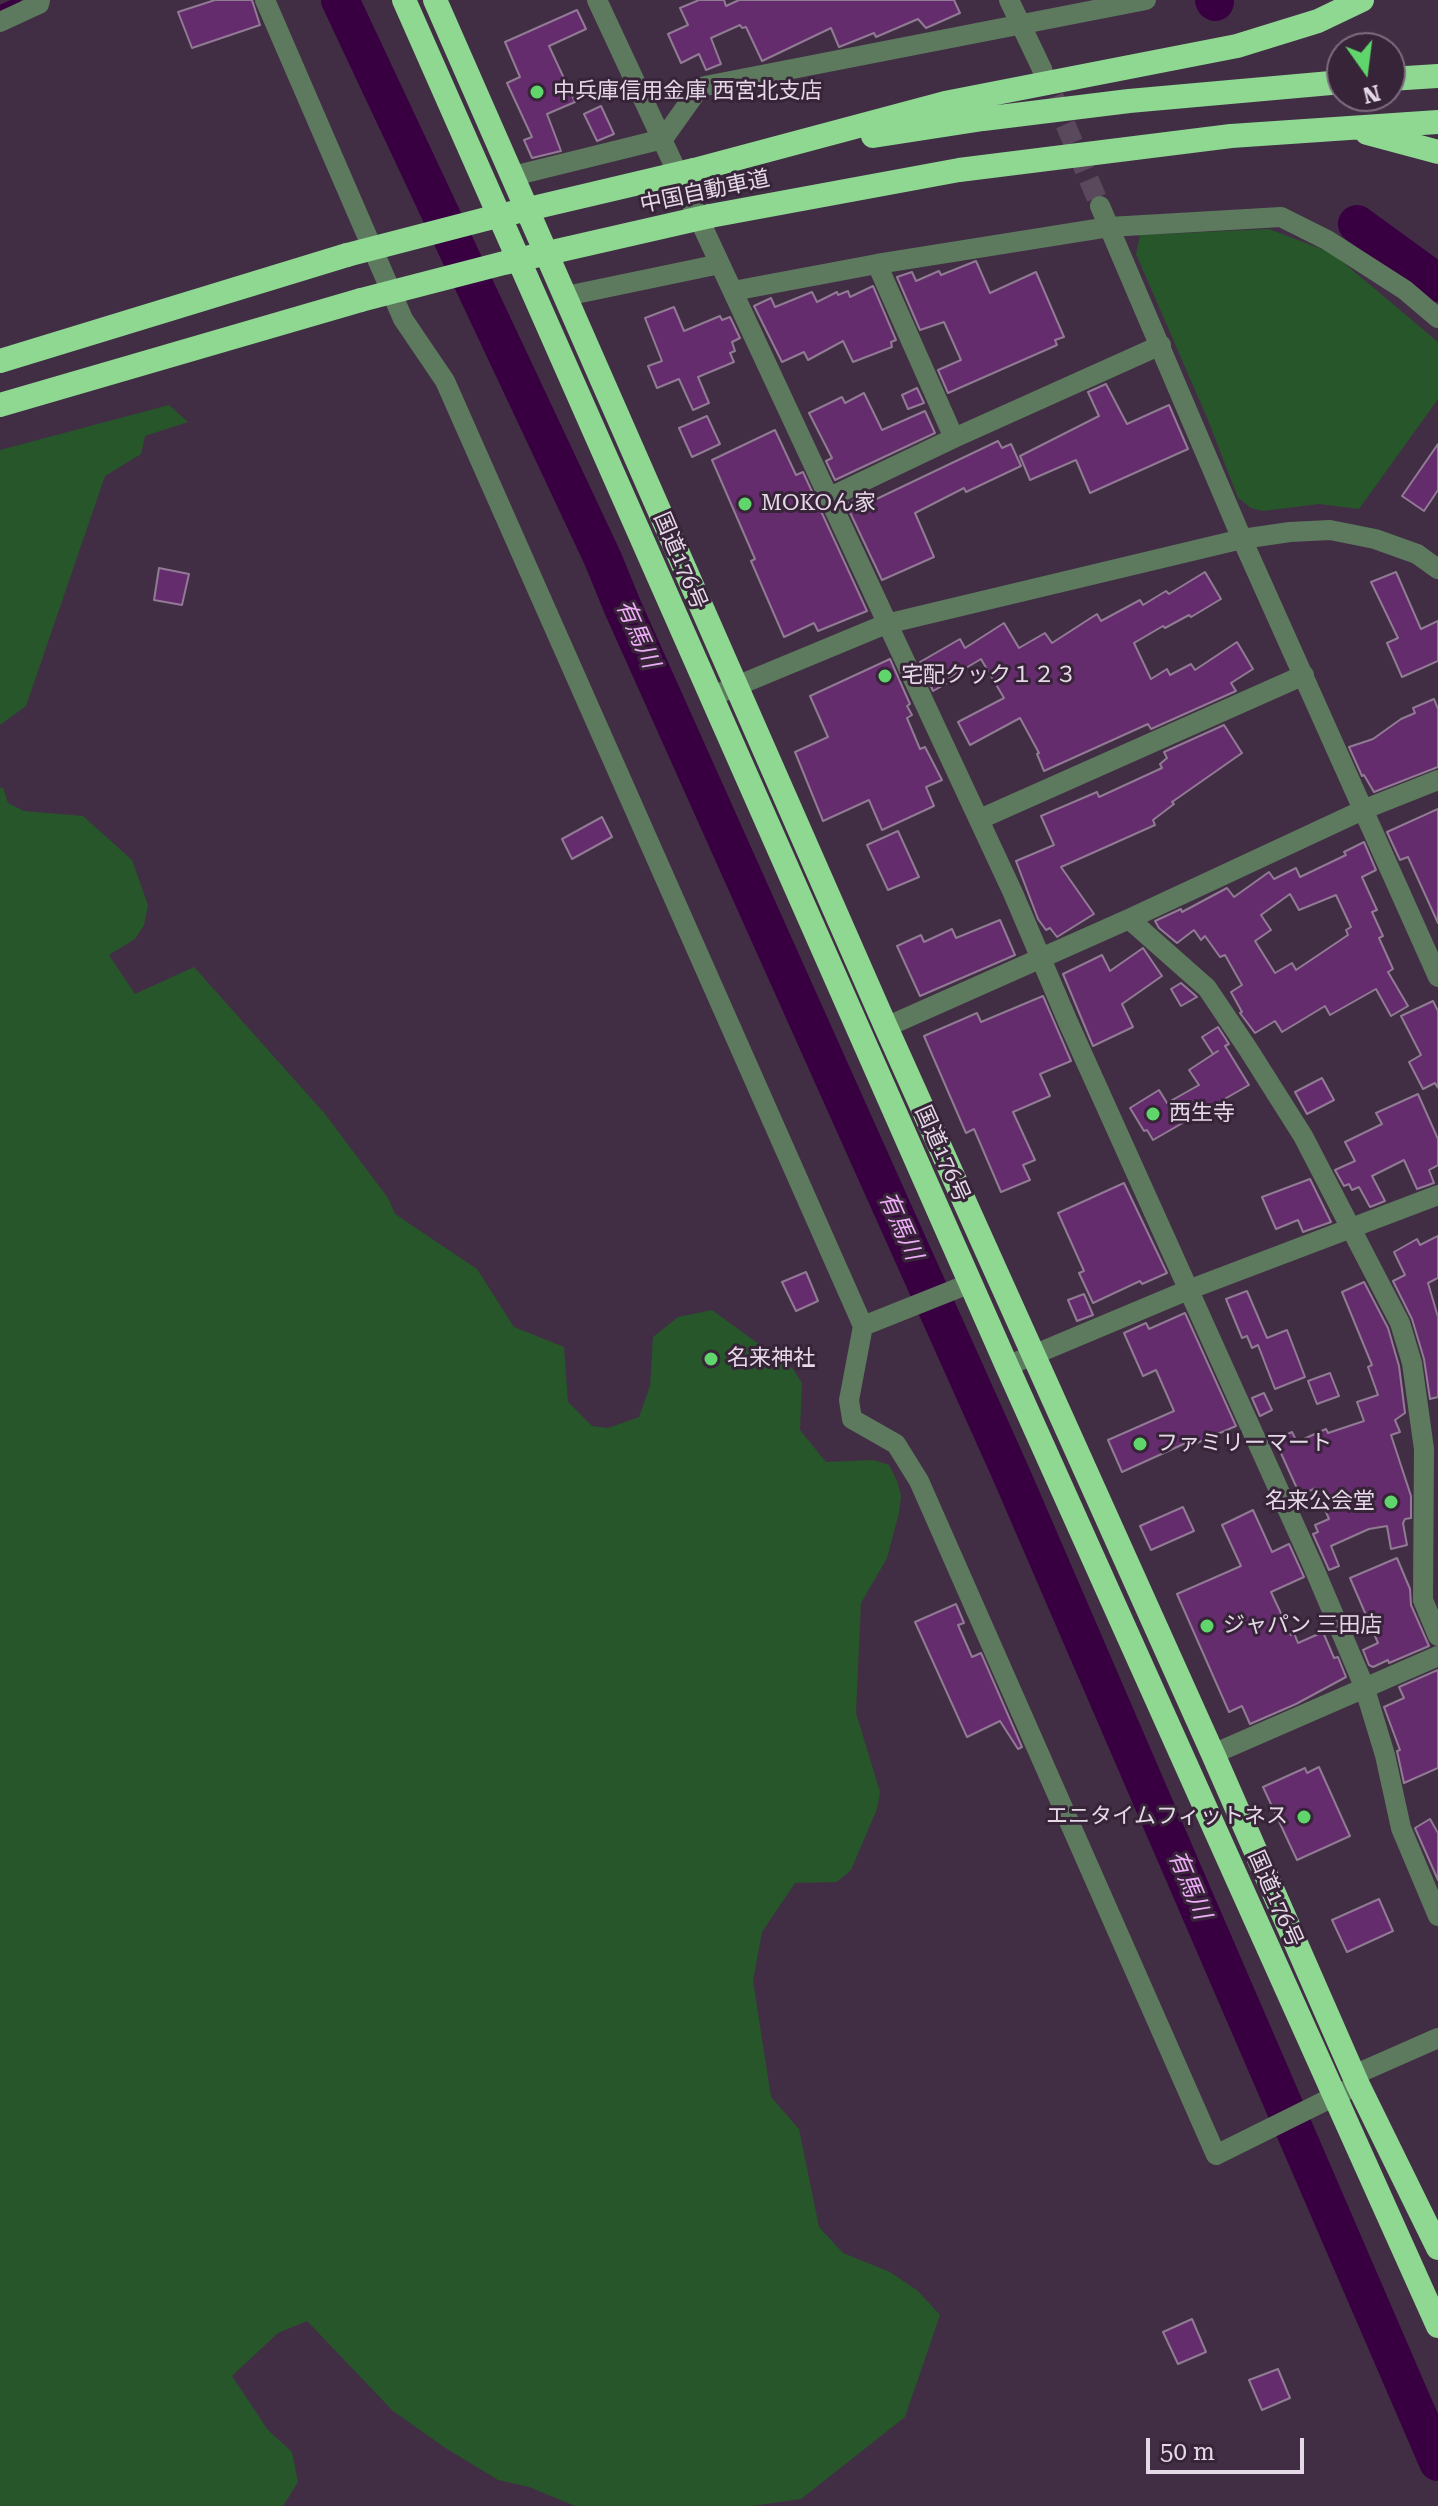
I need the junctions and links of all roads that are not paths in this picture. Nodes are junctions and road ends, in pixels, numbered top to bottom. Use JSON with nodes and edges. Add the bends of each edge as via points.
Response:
{"nodes":[{"id":1,"x":40,"y":0,"type":"edge"},
{"id":2,"x":265,"y":0,"type":"edge"},
{"id":3,"x":404,"y":0,"type":"edge"},
{"id":4,"x":435,"y":0,"type":"edge"},
{"id":5,"x":1009,"y":0,"type":"edge"},
{"id":6,"x":1146,"y":0,"type":"edge"},
{"id":7,"x":1362,"y":0,"type":"edge"},
{"id":8,"x":601,"y":1,"type":"edge"},
{"id":9,"x":0,"y":22,"type":"edge"},
{"id":10,"x":1020,"y":23,"type":"junction"},
{"id":11,"x":1042,"y":69,"type":"tunnel mouth"},
{"id":12,"x":1438,"y":76,"type":"edge"},
{"id":13,"x":1406,"y":78,"type":"edge"},
{"id":14,"x":1326,"y":83,"type":"edge"},
{"id":15,"x":1438,"y":122,"type":"edge"},
{"id":16,"x":1350,"y":128,"type":"junction"},
{"id":17,"x":663,"y":139,"type":"junction"},
{"id":18,"x":1438,"y":152,"type":"edge"},
{"id":19,"x":694,"y":170,"type":"junction"},
{"id":20,"x":513,"y":176,"type":"junction"},
{"id":21,"x":1100,"y":206,"type":"tunnel mouth"},
{"id":22,"x":1109,"y":227,"type":"junction"},
{"id":23,"x":720,"y":264,"type":"junction"},
{"id":24,"x":877,"y":264,"type":"junction"},
{"id":25,"x":733,"y":291,"type":"junction"},
{"id":26,"x":566,"y":296,"type":"junction"},
{"id":27,"x":1438,"y":318,"type":"edge"},
{"id":28,"x":1161,"y":345,"type":"junction"},
{"id":29,"x":0,"y":361,"type":"edge"},
{"id":30,"x":0,"y":405,"type":"edge"},
{"id":31,"x":954,"y":438,"type":"junction"},
{"id":32,"x":828,"y":498,"type":"junction"},
{"id":33,"x":1242,"y":539,"type":"junction"},
{"id":34,"x":1438,"y":569,"type":"edge"},
{"id":35,"x":886,"y":624,"type":"junction"},
{"id":36,"x":1304,"y":675,"type":"junction"},
{"id":37,"x":737,"y":688,"type":"junction"},
{"id":38,"x":710,"y":697,"type":"junction"},
{"id":39,"x":1438,"y":780,"type":"edge"},
{"id":40,"x":1365,"y":809,"type":"junction"},
{"id":41,"x":980,"y":819,"type":"junction"},
{"id":42,"x":1129,"y":919,"type":"junction"},
{"id":43,"x":1039,"y":957,"type":"junction"},
{"id":44,"x":1438,"y":977,"type":"edge"},
{"id":45,"x":886,"y":1027,"type":"junction"},
{"id":46,"x":1438,"y":1195,"type":"edge"},
{"id":47,"x":1353,"y":1228,"type":"junction"},
{"id":48,"x":962,"y":1287,"type":"junction"},
{"id":49,"x":1188,"y":1290,"type":"junction"},
{"id":50,"x":863,"y":1326,"type":"junction"},
{"id":51,"x":1033,"y":1355,"type":"junction"},
{"id":52,"x":1007,"y":1366,"type":"junction"},
{"id":53,"x":1431,"y":1446,"type":"edge"},
{"id":54,"x":1438,"y":1636,"type":"edge"},
{"id":55,"x":1438,"y":1656,"type":"edge"},
{"id":56,"x":1364,"y":1686,"type":"junction"},
{"id":57,"x":1213,"y":1754,"type":"junction"},
{"id":58,"x":1436,"y":1903,"type":"edge"},
{"id":59,"x":1438,"y":2038,"type":"edge"},
{"id":60,"x":1356,"y":2080,"type":"junction"},
{"id":61,"x":1329,"y":2099,"type":"junction"},
{"id":62,"x":1438,"y":2248,"type":"edge"},
{"id":63,"x":1436,"y":2316,"type":"edge"}],
"edges":[{"from":1,"to":9,"type":"street"},
{"from":2,"to":50,"type":"street","via":[[403,319],[445,381]]},
{"from":3,"to":38,"type":"highway","name":"国道176号"},
{"from":4,"to":20,"type":"highway","name":"国道176号"},
{"from":5,"to":10,"type":"street"},
{"from":6,"to":10,"type":"street"},
{"from":7,"to":19,"type":"highway","via":[[1318,21],[1237,46],[945,103]]},
{"from":8,"to":17,"type":"street"},
{"from":10,"to":11,"type":"street"},
{"from":10,"to":17,"type":"street","via":[[700,87]]},
{"from":12,"to":13,"type":"highway"},
{"from":14,"to":19,"type":"highway","name":"中国自動車道","via":[[983,119]]},
{"from":15,"to":16,"type":"highway","name":"中国自動車道"},
{"from":16,"to":18,"type":"highway"},
{"from":16,"to":30,"type":"highway","name":"中国自動車道","bridge":true,"via":[[1231,136],[959,170],[710,216],[361,300]]},
{"from":17,"to":20,"type":"street"},
{"from":17,"to":23,"type":"street"},
{"from":19,"to":29,"type":"highway","name":"中国自動車道","bridge":true,"via":[[347,255]]},
{"from":20,"to":26,"type":"highway","name":"国道176号"},
{"from":21,"to":22,"type":"street"},
{"from":22,"to":24,"type":"street"},
{"from":22,"to":27,"type":"street","via":[[1281,217],[1405,290]]},
{"from":22,"to":28,"type":"street"},
{"from":23,"to":25,"type":"street"},
{"from":23,"to":26,"type":"street"},
{"from":24,"to":25,"type":"street"},
{"from":24,"to":31,"type":"street"},
{"from":25,"to":32,"type":"street"},
{"from":26,"to":37,"type":"highway","name":"国道176号"},
{"from":28,"to":31,"type":"street"},
{"from":28,"to":33,"type":"street"},
{"from":31,"to":32,"type":"street"},
{"from":32,"to":35,"type":"street"},
{"from":33,"to":34,"type":"street","via":[[1330,530],[1417,554]]},
{"from":33,"to":35,"type":"street"},
{"from":33,"to":36,"type":"street"},
{"from":35,"to":37,"type":"street"},
{"from":35,"to":41,"type":"street"},
{"from":36,"to":40,"type":"street"},
{"from":36,"to":41,"type":"street"},
{"from":37,"to":38,"type":"street"},
{"from":37,"to":45,"type":"highway","name":"国道176号"},
{"from":38,"to":48,"type":"highway","name":"国道176号"},
{"from":39,"to":40,"type":"street"},
{"from":40,"to":42,"type":"street"},
{"from":40,"to":44,"type":"street"},
{"from":41,"to":43,"type":"street"},
{"from":42,"to":43,"type":"street"},
{"from":42,"to":47,"type":"street","via":[[1207,988],[1303,1136]]},
{"from":43,"to":45,"type":"street"},
{"from":43,"to":49,"type":"street"},
{"from":45,"to":51,"type":"highway","name":"国道176号"},
{"from":46,"to":47,"type":"street"},
{"from":47,"to":49,"type":"street"},
{"from":47,"to":53,"type":"street","via":[[1409,1346]]},
{"from":48,"to":50,"type":"street"},
{"from":48,"to":52,"type":"highway","name":"国道176号"},
{"from":49,"to":51,"type":"street"},
{"from":49,"to":56,"type":"street"},
{"from":50,"to":61,"type":"street","via":[[849,1400],[852,1419],[896,1444],[919,1481],[1216,2155]]},
{"from":51,"to":52,"type":"street"},
{"from":51,"to":57,"type":"highway","name":"国道176号"},
{"from":52,"to":61,"type":"highway","name":"国道176号"},
{"from":53,"to":54,"type":"street","via":[[1423,1600]]},
{"from":55,"to":56,"type":"street"},
{"from":56,"to":57,"type":"street"},
{"from":56,"to":58,"type":"street","via":[[1401,1828]]},
{"from":57,"to":60,"type":"highway","name":"国道176号"},
{"from":59,"to":60,"type":"street"},
{"from":60,"to":61,"type":"street"},
{"from":60,"to":62,"type":"highway","name":"国道176号"},
{"from":61,"to":63,"type":"highway","name":"国道176号"}]}
